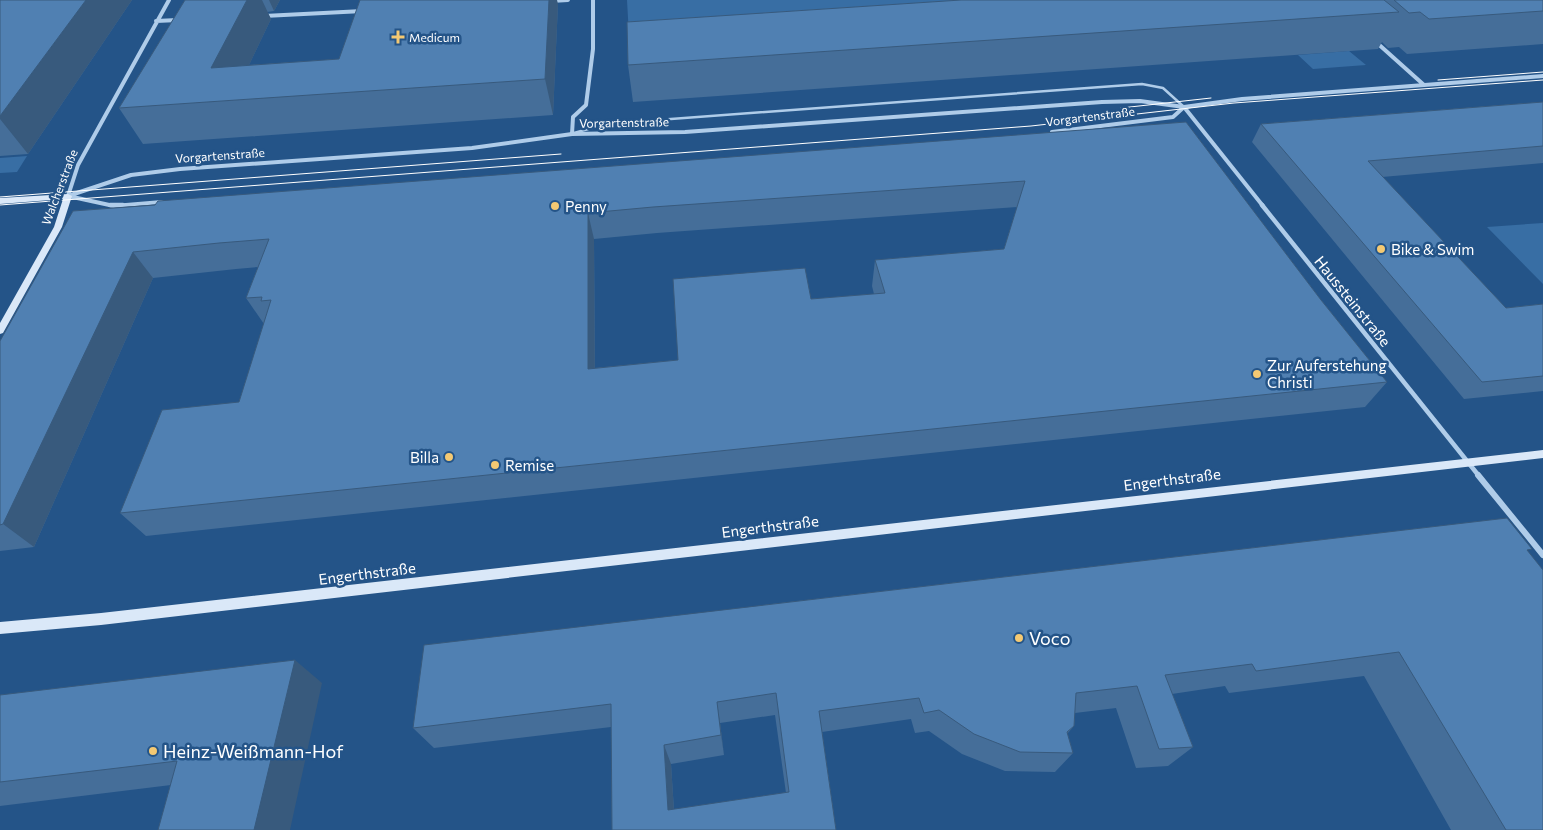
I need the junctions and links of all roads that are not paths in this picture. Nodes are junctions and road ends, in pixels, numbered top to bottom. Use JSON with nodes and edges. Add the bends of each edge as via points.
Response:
{"nodes":[{"id":1,"x":169,"y":0,"type":"edge"},
{"id":2,"x":568,"y":0,"type":"edge"},
{"id":3,"x":593,"y":0,"type":"edge"},
{"id":4,"x":548,"y":1,"type":"edge"},
{"id":5,"x":372,"y":10,"type":"edge"},
{"id":6,"x":254,"y":16,"type":"dead end"},
{"id":7,"x":185,"y":20,"type":"edge"},
{"id":8,"x":156,"y":21,"type":"junction"},
{"id":9,"x":1370,"y":36,"type":"edge"},
{"id":10,"x":1543,"y":76,"type":"edge"},
{"id":11,"x":1424,"y":85,"type":"junction"},
{"id":12,"x":1184,"y":107,"type":"junction"},
{"id":13,"x":1045,"y":133,"type":"edge"},
{"id":14,"x":572,"y":134,"type":"junction"},
{"id":15,"x":68,"y":196,"type":"junction"},
{"id":16,"x":0,"y":201,"type":"edge"},
{"id":17,"x":170,"y":202,"type":"edge"},
{"id":18,"x":0,"y":331,"type":"edge"},
{"id":19,"x":1543,"y":454,"type":"edge"},
{"id":20,"x":1467,"y":461,"type":"junction"},
{"id":21,"x":1543,"y":555,"type":"edge"},
{"id":22,"x":0,"y":628,"type":"edge"}],
"edges":[{"from":1,"to":8,"type":"street","name":"Walcherstraße"},
{"from":2,"to":4,"type":"street"},
{"from":3,"to":14,"type":"street","via":[[593,49],[586,105],[573,118]]},
{"from":5,"to":6,"type":"street"},
{"from":7,"to":8,"type":"street"},
{"from":8,"to":15,"type":"street","name":"Walcherstraße","via":[[78,165]]},
{"from":9,"to":11,"type":"street"},
{"from":10,"to":11,"type":"street","name":"Vorgartenstraße"},
{"from":11,"to":12,"type":"street","name":"Vorgartenstraße","via":[[1242,99]]},
{"from":12,"to":13,"type":"street","name":"Vorgartenstraße","via":[[1173,117]]},
{"from":12,"to":14,"type":"street","name":"Vorgartenstraße","via":[[1140,101],[1102,102],[685,132]]},
{"from":12,"to":14,"type":"lane","via":[[1163,88],[1142,84],[630,122]]},
{"from":12,"to":20,"type":"street","name":"Haussteinstraße"},
{"from":14,"to":15,"type":"street","name":"Vorgartenstraße","via":[[472,148],[171,170],[131,175]]},
{"from":15,"to":16,"type":"street","name":"Vorgartenstraße"},
{"from":15,"to":17,"type":"street","name":"Vorgartenstraße","via":[[114,206]]},
{"from":15,"to":18,"type":"street","name":"Walcherstraße","via":[[58,227]]},
{"from":19,"to":20,"type":"street","name":"Engerthstraße"},
{"from":20,"to":21,"type":"street","name":"Haussteinstraße"},
{"from":20,"to":22,"type":"street","name":"Engerthstraße"}]}
